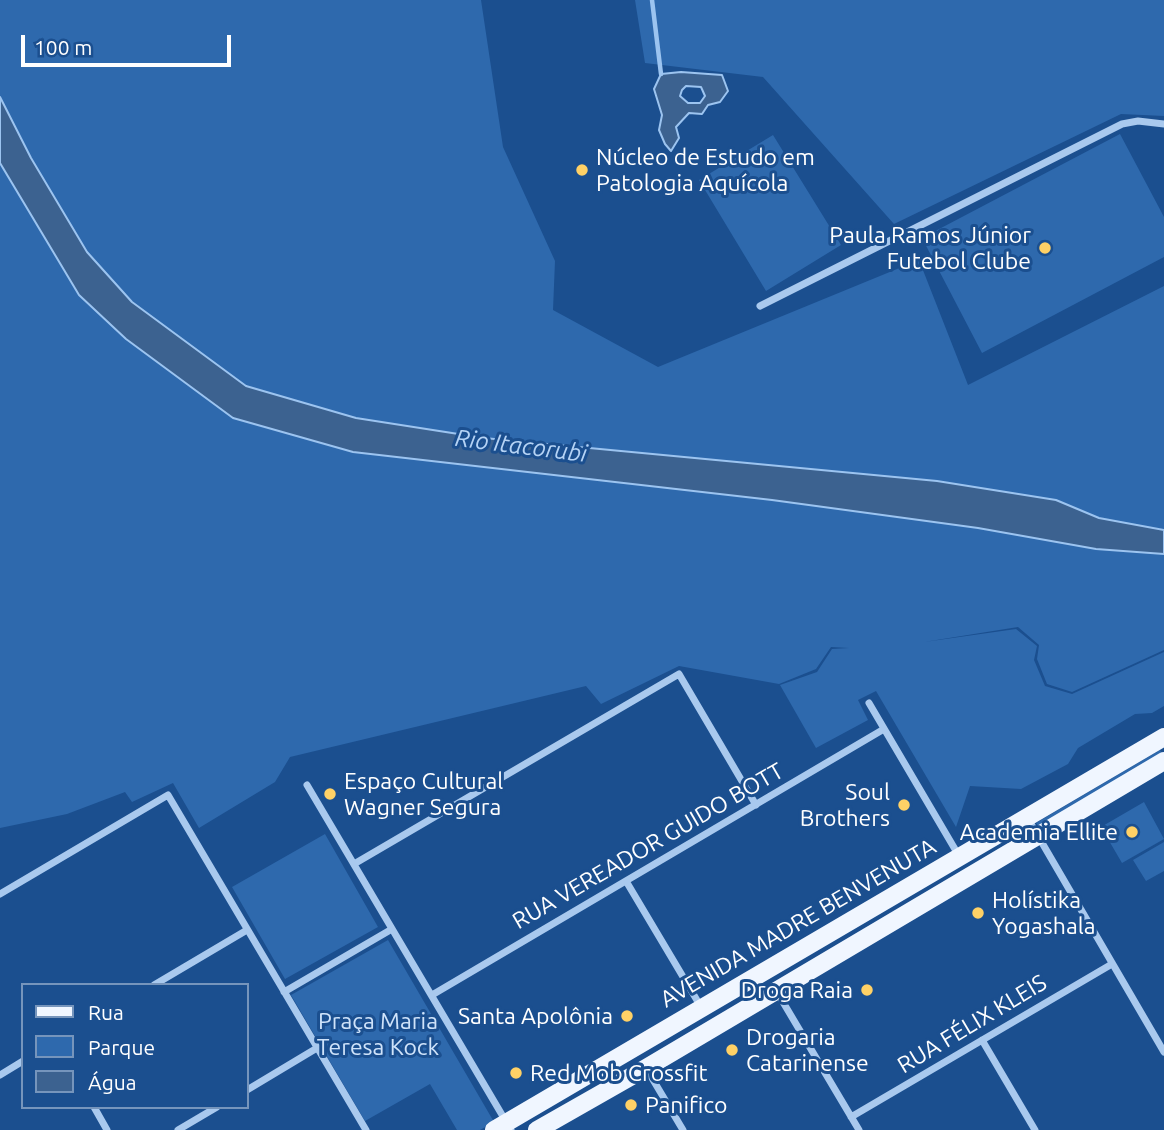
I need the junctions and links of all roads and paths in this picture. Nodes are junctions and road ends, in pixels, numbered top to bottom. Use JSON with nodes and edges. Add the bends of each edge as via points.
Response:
{"nodes":[{"id":1,"x":1164,"y":124,"type":"edge"},
{"id":2,"x":760,"y":306,"type":"dead end"},
{"id":3,"x":869,"y":703,"type":"dead end"},
{"id":4,"x":884,"y":729,"type":"junction"},
{"id":5,"x":1163,"y":739,"type":"edge"},
{"id":6,"x":1164,"y":761,"type":"edge"},
{"id":7,"x":307,"y":785,"type":"dead end"},
{"id":8,"x":756,"y":805,"type":"junction"},
{"id":9,"x":1027,"y":817,"type":"junction"},
{"id":10,"x":1038,"y":835,"type":"junction"},
{"id":11,"x":960,"y":857,"type":"junction"},
{"id":12,"x":354,"y":864,"type":"junction"},
{"id":13,"x":626,"y":881,"type":"junction"},
{"id":14,"x":0,"y":894,"type":"edge"},
{"id":15,"x":393,"y":929,"type":"junction"},
{"id":16,"x":247,"y":930,"type":"junction"},
{"id":17,"x":1112,"y":964,"type":"junction"},
{"id":18,"x":157,"y":983,"type":"edge"},
{"id":19,"x":776,"y":990,"type":"junction"},
{"id":20,"x":284,"y":992,"type":"junction"},
{"id":21,"x":432,"y":995,"type":"junction"},
{"id":22,"x":701,"y":1008,"type":"junction"},
{"id":23,"x":982,"y":1041,"type":"junction"},
{"id":24,"x":317,"y":1048,"type":"junction"},
{"id":25,"x":1164,"y":1052,"type":"edge"},
{"id":26,"x":21,"y":1062,"type":"edge"},
{"id":27,"x":646,"y":1068,"type":"junction"},
{"id":28,"x":0,"y":1075,"type":"edge"},
{"id":29,"x":248,"y":1089,"type":"edge"},
{"id":30,"x":95,"y":1109,"type":"edge"},
{"id":31,"x":214,"y":1109,"type":"edge"},
{"id":32,"x":851,"y":1117,"type":"junction"},
{"id":33,"x":504,"y":1127,"type":"edge"},
{"id":34,"x":107,"y":1130,"type":"edge"},
{"id":35,"x":178,"y":1130,"type":"edge"},
{"id":36,"x":366,"y":1130,"type":"edge"},
{"id":37,"x":537,"y":1130,"type":"edge"},
{"id":38,"x":683,"y":1130,"type":"edge"},
{"id":39,"x":859,"y":1130,"type":"edge"},
{"id":40,"x":1035,"y":1130,"type":"edge"}],
"edges":[{"from":1,"to":2,"type":"street","via":[[1122,124]]},
{"from":3,"to":4,"type":"street"},
{"from":4,"to":8,"type":"street","name":"RUA VEREADOR GUIDO BOTT"},
{"from":4,"to":11,"type":"street"},
{"from":5,"to":9,"type":"main road","name":"AVENIDA MADRE BENVENUTA"},
{"from":6,"to":10,"type":"main road","name":"AVENIDA MADRE BENVENUTA"},
{"from":7,"to":12,"type":"street"},
{"from":8,"to":12,"type":"street","via":[[679,674]]},
{"from":8,"to":13,"type":"street","name":"RUA VEREADOR GUIDO BOTT"},
{"from":9,"to":10,"type":"street"},
{"from":9,"to":11,"type":"main road","name":"AVENIDA MADRE BENVENUTA"},
{"from":10,"to":17,"type":"street"},
{"from":10,"to":19,"type":"main road","name":"AVENIDA MADRE BENVENUTA"},
{"from":11,"to":22,"type":"main road","name":"AVENIDA MADRE BENVENUTA"},
{"from":12,"to":15,"type":"street"},
{"from":13,"to":21,"type":"street","name":"RUA VEREADOR GUIDO BOTT"},
{"from":13,"to":22,"type":"street"},
{"from":14,"to":16,"type":"street","via":[[168,795]]},
{"from":15,"to":20,"type":"street"},
{"from":15,"to":21,"type":"street"},
{"from":16,"to":18,"type":"street"},
{"from":16,"to":20,"type":"street"},
{"from":17,"to":23,"type":"street","name":"RUA FÉLIX KLEIS"},
{"from":17,"to":25,"type":"street"},
{"from":19,"to":27,"type":"main road","name":"AVENIDA MADRE BENVENUTA"},
{"from":19,"to":32,"type":"street"},
{"from":20,"to":24,"type":"street"},
{"from":21,"to":33,"type":"street"},
{"from":22,"to":33,"type":"main road","name":"AVENIDA MADRE BENVENUTA"},
{"from":23,"to":32,"type":"street","name":"RUA FÉLIX KLEIS"},
{"from":23,"to":40,"type":"street"},
{"from":24,"to":29,"type":"street"},
{"from":24,"to":36,"type":"street"},
{"from":26,"to":28,"type":"street"},
{"from":27,"to":37,"type":"main road","name":"AVENIDA MADRE BENVENUTA"},
{"from":27,"to":38,"type":"street"},
{"from":30,"to":34,"type":"street"},
{"from":31,"to":35,"type":"street"},
{"from":32,"to":39,"type":"street"}]}
